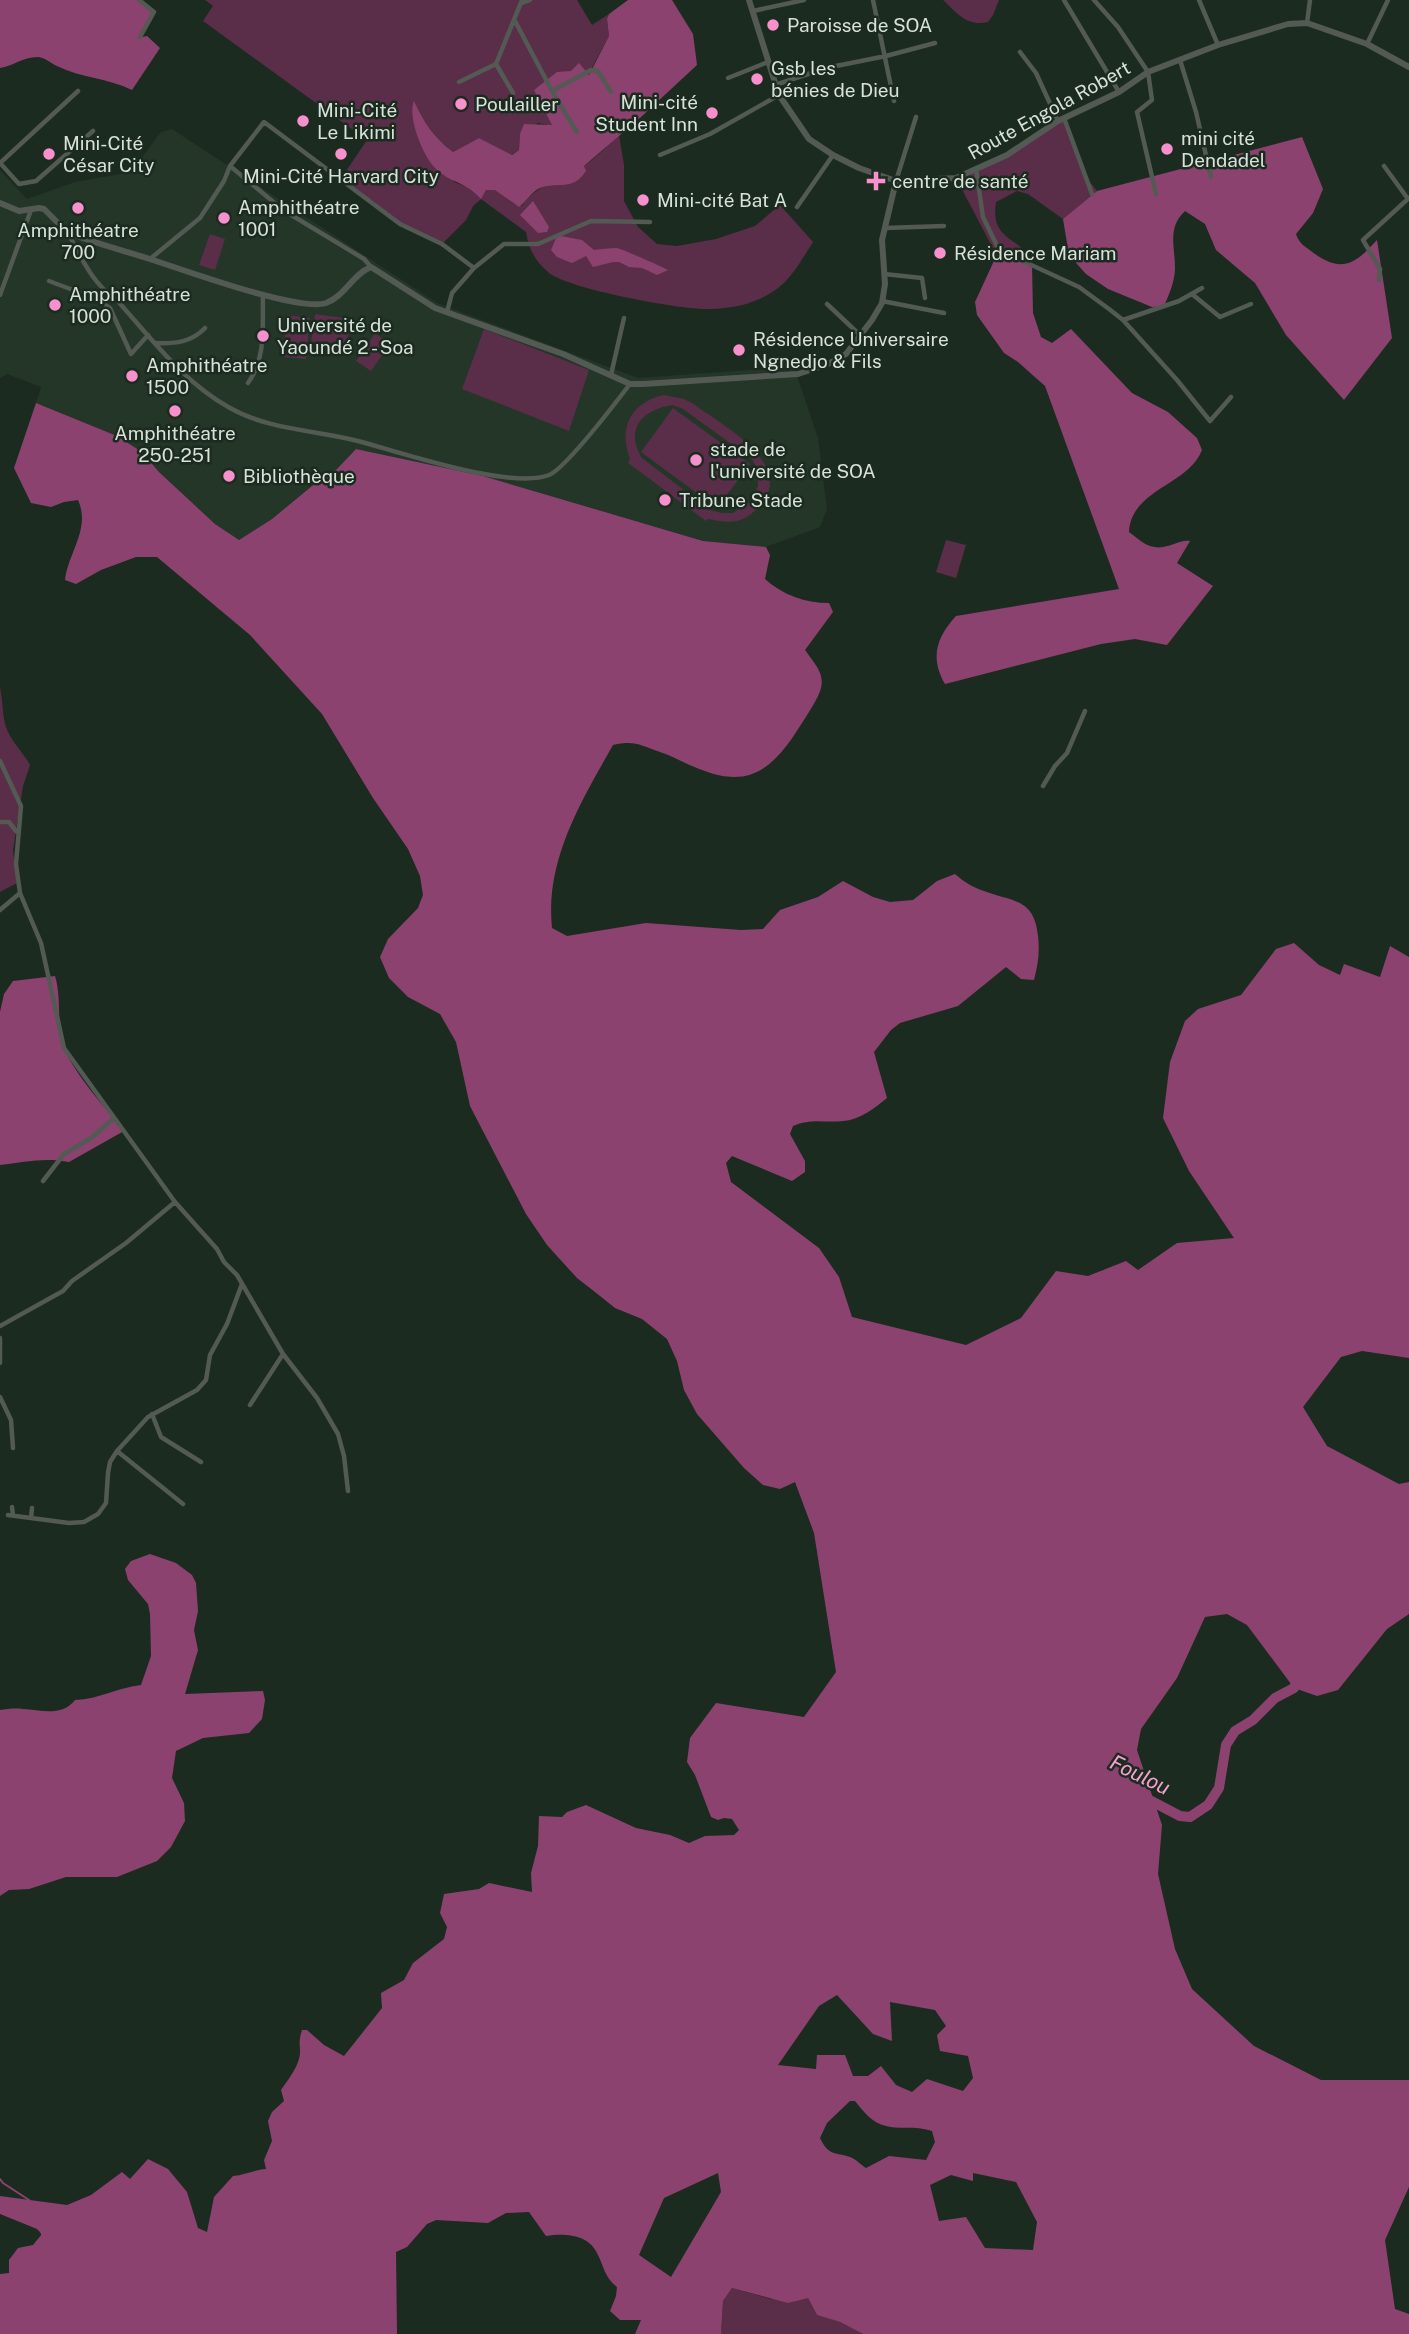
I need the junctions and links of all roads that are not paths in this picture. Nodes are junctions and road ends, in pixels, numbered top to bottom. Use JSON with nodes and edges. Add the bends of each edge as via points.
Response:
{"nodes":[{"id":1,"x":139,"y":0,"type":"edge"},
{"id":2,"x":530,"y":0,"type":"edge"},
{"id":3,"x":749,"y":0,"type":"edge"},
{"id":4,"x":804,"y":0,"type":"edge"},
{"id":5,"x":873,"y":0,"type":"edge"},
{"id":6,"x":1064,"y":0,"type":"edge"},
{"id":7,"x":1094,"y":0,"type":"edge"},
{"id":8,"x":1199,"y":0,"type":"edge"},
{"id":9,"x":1310,"y":0,"type":"edge"},
{"id":10,"x":1388,"y":0,"type":"edge"},
{"id":11,"x":522,"y":1,"type":"edge"},
{"id":12,"x":752,"y":11,"type":"junction"},
{"id":13,"x":515,"y":21,"type":"junction"},
{"id":14,"x":1307,"y":23,"type":"junction"},
{"id":15,"x":141,"y":37,"type":"dead end"},
{"id":16,"x":935,"y":43,"type":"dead end"},
{"id":17,"x":1367,"y":44,"type":"junction"},
{"id":18,"x":1218,"y":45,"type":"junction"},
{"id":19,"x":1020,"y":52,"type":"dead end"},
{"id":20,"x":886,"y":56,"type":"junction"},
{"id":21,"x":1180,"y":60,"type":"junction"},
{"id":22,"x":768,"y":62,"type":"junction"},
{"id":23,"x":496,"y":64,"type":"junction"},
{"id":24,"x":1409,"y":67,"type":"edge"},
{"id":25,"x":1148,"y":72,"type":"junction"},
{"id":26,"x":728,"y":78,"type":"dead end"},
{"id":27,"x":459,"y":82,"type":"dead end"},
{"id":28,"x":775,"y":85,"type":"junction"},
{"id":29,"x":78,"y":91,"type":"dead end"},
{"id":30,"x":552,"y":91,"type":"junction"},
{"id":31,"x":1119,"y":92,"type":"junction"},
{"id":32,"x":513,"y":93,"type":"dead end"},
{"id":33,"x":611,"y":93,"type":"dead end"},
{"id":34,"x":779,"y":95,"type":"junction"},
{"id":35,"x":894,"y":101,"type":"dead end"},
{"id":36,"x":916,"y":117,"type":"dead end"},
{"id":37,"x":1061,"y":120,"type":"junction"},
{"id":38,"x":93,"y":131,"type":"dead end"},
{"id":39,"x":577,"y":132,"type":"dead end"},
{"id":40,"x":660,"y":155,"type":"dead end"},
{"id":41,"x":833,"y":155,"type":"junction"},
{"id":42,"x":230,"y":166,"type":"junction"},
{"id":43,"x":1384,"y":166,"type":"dead end"},
{"id":44,"x":976,"y":169,"type":"junction"},
{"id":45,"x":1211,"y":177,"type":"dead end"},
{"id":46,"x":896,"y":181,"type":"junction"},
{"id":47,"x":1092,"y":194,"type":"dead end"},
{"id":48,"x":1156,"y":194,"type":"dead end"},
{"id":49,"x":1408,"y":198,"type":"edge"},
{"id":50,"x":0,"y":203,"type":"edge"},
{"id":51,"x":797,"y":207,"type":"dead end"},
{"id":52,"x":31,"y":209,"type":"junction"},
{"id":53,"x":650,"y":222,"type":"dead end"},
{"id":54,"x":944,"y":226,"type":"dead end"},
{"id":55,"x":885,"y":228,"type":"junction"},
{"id":56,"x":67,"y":232,"type":"junction"},
{"id":57,"x":150,"y":259,"type":"junction"},
{"id":58,"x":371,"y":267,"type":"junction"},
{"id":59,"x":474,"y":268,"type":"junction"},
{"id":60,"x":884,"y":274,"type":"junction"},
{"id":61,"x":1379,"y":280,"type":"dead end"},
{"id":62,"x":49,"y":281,"type":"dead end"},
{"id":63,"x":1202,"y":288,"type":"dead end"},
{"id":64,"x":1192,"y":294,"type":"junction"},
{"id":65,"x":262,"y":295,"type":"junction"},
{"id":66,"x":0,"y":296,"type":"edge"},
{"id":67,"x":925,"y":298,"type":"dead end"},
{"id":68,"x":882,"y":301,"type":"junction"},
{"id":69,"x":827,"y":304,"type":"dead end"},
{"id":70,"x":1251,"y":304,"type":"dead end"},
{"id":71,"x":447,"y":312,"type":"junction"},
{"id":72,"x":944,"y":313,"type":"dead end"},
{"id":73,"x":624,"y":318,"type":"dead end"},
{"id":74,"x":1123,"y":320,"type":"junction"},
{"id":75,"x":205,"y":328,"type":"dead end"},
{"id":76,"x":148,"y":335,"type":"junction"},
{"id":77,"x":861,"y":336,"type":"junction"},
{"id":78,"x":155,"y":343,"type":"junction"},
{"id":79,"x":611,"y":375,"type":"junction"},
{"id":80,"x":248,"y":383,"type":"dead end"},
{"id":81,"x":631,"y":384,"type":"junction"},
{"id":82,"x":1231,"y":397,"type":"dead end"},
{"id":83,"x":1085,"y":711,"type":"dead end"},
{"id":84,"x":0,"y":761,"type":"edge"},
{"id":85,"x":1043,"y":786,"type":"dead end"},
{"id":86,"x":0,"y":822,"type":"edge"},
{"id":87,"x":17,"y":831,"type":"junction"},
{"id":88,"x":20,"y":893,"type":"junction"},
{"id":89,"x":0,"y":910,"type":"edge"},
{"id":90,"x":114,"y":1118,"type":"junction"},
{"id":91,"x":43,"y":1181,"type":"dead end"},
{"id":92,"x":175,"y":1202,"type":"junction"},
{"id":93,"x":242,"y":1284,"type":"junction"},
{"id":94,"x":0,"y":1326,"type":"edge"},
{"id":95,"x":0,"y":1338,"type":"edge"},
{"id":96,"x":283,"y":1354,"type":"junction"},
{"id":97,"x":0,"y":1363,"type":"edge"},
{"id":98,"x":0,"y":1398,"type":"edge"},
{"id":99,"x":250,"y":1405,"type":"dead end"},
{"id":100,"x":152,"y":1414,"type":"junction"},
{"id":101,"x":13,"y":1448,"type":"dead end"},
{"id":102,"x":117,"y":1451,"type":"junction"},
{"id":103,"x":201,"y":1462,"type":"dead end"},
{"id":104,"x":348,"y":1491,"type":"dead end"},
{"id":105,"x":183,"y":1504,"type":"dead end"},
{"id":106,"x":12,"y":1507,"type":"dead end"},
{"id":107,"x":32,"y":1508,"type":"dead end"},
{"id":108,"x":31,"y":1518,"type":"junction"}],
"edges":[{"from":1,"to":15,"type":"street","via":[[154,12]]},
{"from":2,"to":11,"type":"street"},
{"from":3,"to":12,"type":"street","name":"Route Engola Robert"},
{"from":4,"to":12,"type":"street"},
{"from":5,"to":20,"type":"street"},
{"from":6,"to":31,"type":"street"},
{"from":7,"to":25,"type":"street"},
{"from":8,"to":18,"type":"street"},
{"from":9,"to":14,"type":"street"},
{"from":10,"to":17,"type":"street"},
{"from":11,"to":13,"type":"street"},
{"from":12,"to":22,"type":"street","name":"Route Engola Robert"},
{"from":13,"to":23,"type":"street"},
{"from":13,"to":30,"type":"street"},
{"from":14,"to":17,"type":"street","name":"Route Engola Robert"},
{"from":14,"to":18,"type":"street","name":"Route Engola Robert","via":[[1287,24]]},
{"from":16,"to":20,"type":"street"},
{"from":17,"to":24,"type":"street","name":"Route Engola Robert"},
{"from":18,"to":21,"type":"street","name":"Route Engola Robert"},
{"from":19,"to":37,"type":"street"},
{"from":20,"to":28,"type":"street","via":[[826,68]]},
{"from":20,"to":35,"type":"street"},
{"from":21,"to":25,"type":"street","name":"Route Engola Robert"},
{"from":21,"to":45,"type":"street"},
{"from":22,"to":26,"type":"street"},
{"from":22,"to":28,"type":"street","name":"Route Engola Robert"},
{"from":23,"to":27,"type":"street"},
{"from":23,"to":32,"type":"street"},
{"from":25,"to":31,"type":"street","name":"Route Engola Robert"},
{"from":25,"to":48,"type":"street","via":[[1152,100],[1137,112]]},
{"from":28,"to":34,"type":"street","name":"Route Engola Robert"},
{"from":29,"to":38,"type":"street","via":[[0,163],[19,184],[28,184]]},
{"from":30,"to":33,"type":"street","via":[[591,70],[598,71]]},
{"from":30,"to":39,"type":"street"},
{"from":31,"to":37,"type":"street","name":"Route Engola Robert"},
{"from":34,"to":40,"type":"street","via":[[710,134]]},
{"from":34,"to":41,"type":"street","name":"Route Engola Robert","via":[[809,139]]},
{"from":36,"to":46,"type":"street"},
{"from":37,"to":44,"type":"street","name":"Route Engola Robert"},
{"from":37,"to":47,"type":"street"},
{"from":41,"to":46,"type":"street","name":"Route Engola Robert"},
{"from":41,"to":51,"type":"street"},
{"from":42,"to":57,"type":"street","via":[[200,218]]},
{"from":42,"to":58,"type":"street","via":[[283,210]]},
{"from":42,"to":59,"type":"street","via":[[264,122],[400,224],[442,244]]},
{"from":43,"to":49,"type":"street"},
{"from":44,"to":46,"type":"street","name":"Route Engola Robert","via":[[956,178]]},
{"from":44,"to":74,"type":"street","via":[[984,217],[999,250],[1079,287]]},
{"from":46,"to":55,"type":"street"},
{"from":49,"to":61,"type":"street","via":[[1363,240],[1380,269]]},
{"from":50,"to":52,"type":"street","via":[[19,211]]},
{"from":52,"to":56,"type":"street","via":[[44,209]]},
{"from":52,"to":66,"type":"street"},
{"from":53,"to":59,"type":"street","via":[[591,221],[538,244],[504,244]]},
{"from":54,"to":55,"type":"street"},
{"from":55,"to":60,"type":"street"},
{"from":56,"to":57,"type":"street"},
{"from":56,"to":76,"type":"street","via":[[108,293]]},
{"from":57,"to":65,"type":"street"},
{"from":58,"to":65,"type":"street","via":[[326,303]]},
{"from":58,"to":71,"type":"street"},
{"from":59,"to":71,"type":"street","via":[[452,293]]},
{"from":60,"to":67,"type":"street","via":[[922,278]]},
{"from":60,"to":68,"type":"street"},
{"from":62,"to":76,"type":"street","via":[[110,308],[131,354]]},
{"from":63,"to":64,"type":"street"},
{"from":64,"to":70,"type":"street","via":[[1220,317]]},
{"from":64,"to":74,"type":"street"},
{"from":65,"to":80,"type":"street","via":[[262,351]]},
{"from":68,"to":72,"type":"street"},
{"from":68,"to":77,"type":"street"},
{"from":69,"to":77,"type":"street"},
{"from":71,"to":79,"type":"street"},
{"from":73,"to":79,"type":"street"},
{"from":74,"to":82,"type":"street","via":[[1210,421]]},
{"from":75,"to":78,"type":"street","via":[[196,338]]},
{"from":76,"to":78,"type":"street"},
{"from":77,"to":81,"type":"street","via":[[846,355],[803,373]]},
{"from":78,"to":81,"type":"street","via":[[205,392],[251,418],[467,470],[528,478],[554,472]]},
{"from":79,"to":81,"type":"street"},
{"from":83,"to":85,"type":"street","via":[[1067,753]]},
{"from":84,"to":87,"type":"street","via":[[20,806]]},
{"from":86,"to":87,"type":"street","via":[[9,822]]},
{"from":87,"to":88,"type":"street"},
{"from":88,"to":89,"type":"street"},
{"from":88,"to":90,"type":"street","via":[[41,943],[64,1048]]},
{"from":90,"to":91,"type":"street","via":[[64,1154]]},
{"from":90,"to":92,"type":"street"},
{"from":92,"to":93,"type":"street"},
{"from":92,"to":94,"type":"street","via":[[63,1291]]},
{"from":93,"to":96,"type":"street"},
{"from":93,"to":100,"type":"street","via":[[210,1355],[202,1386]]},
{"from":95,"to":97,"type":"street"},
{"from":96,"to":99,"type":"street"},
{"from":96,"to":104,"type":"street","via":[[338,1434]]},
{"from":98,"to":101,"type":"street","via":[[11,1420]]},
{"from":100,"to":102,"type":"street"},
{"from":100,"to":103,"type":"street","via":[[161,1437]]},
{"from":102,"to":105,"type":"street"},
{"from":102,"to":108,"type":"street","via":[[110,1462],[106,1503],[98,1514],[69,1523]]},
{"from":106,"to":108,"type":"street","via":[[11,1515]]},
{"from":107,"to":108,"type":"street"}]}
